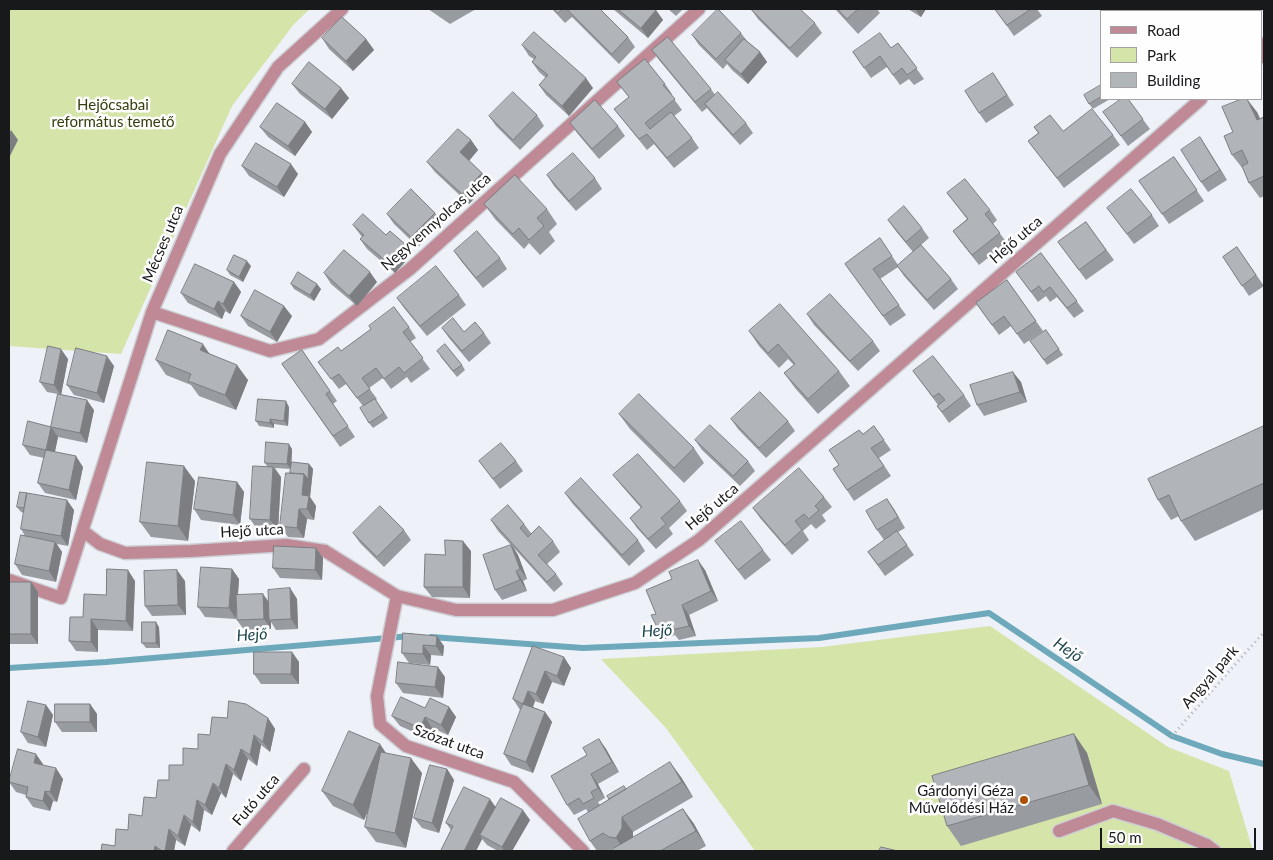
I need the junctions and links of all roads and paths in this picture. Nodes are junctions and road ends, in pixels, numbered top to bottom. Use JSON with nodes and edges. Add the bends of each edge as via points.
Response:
{"nodes":[{"id":1,"x":342,"y":9,"type":"edge"},
{"id":2,"x":699,"y":9,"type":"edge"},
{"id":3,"x":1201,"y":100,"type":"edge"},
{"id":4,"x":152,"y":312,"type":"junction"},
{"id":5,"x":83,"y":531,"type":"junction"},
{"id":6,"x":9,"y":580,"type":"edge"},
{"id":7,"x":397,"y":596,"type":"junction"},
{"id":8,"x":1264,"y":632,"type":"edge"},
{"id":9,"x":1172,"y":736,"type":"dead end"},
{"id":10,"x":304,"y":769,"type":"dead end"},
{"id":11,"x":1059,"y":831,"type":"dead end"},
{"id":12,"x":234,"y":851,"type":"edge"},
{"id":13,"x":583,"y":851,"type":"edge"},
{"id":14,"x":1215,"y":851,"type":"edge"}],
"edges":[{"from":1,"to":4,"type":"street","name":"Mécses utca","via":[[278,67],[220,154]]},
{"from":2,"to":4,"type":"street","name":"Negyvennyolcas utca","via":[[410,268],[319,339],[270,351]]},
{"from":3,"to":7,"type":"street","name":"Hejő utca","via":[[699,540],[635,583],[553,610],[456,610]]},
{"from":4,"to":5,"type":"street","name":"Mécses utca"},
{"from":5,"to":6,"type":"street","name":"Mécses utca","via":[[61,598]]},
{"from":5,"to":7,"type":"street","name":"Hejő utca","via":[[100,544],[125,553],[286,545],[326,551]]},
{"from":7,"to":13,"type":"street","name":"Szózat utca","via":[[377,696],[380,724],[406,746],[514,782]]},
{"from":8,"to":9,"type":"path","name":"Angyal park"},
{"from":10,"to":12,"type":"street","name":"Futó utca"},
{"from":11,"to":14,"type":"street","via":[[1113,811],[1158,824]]}]}
